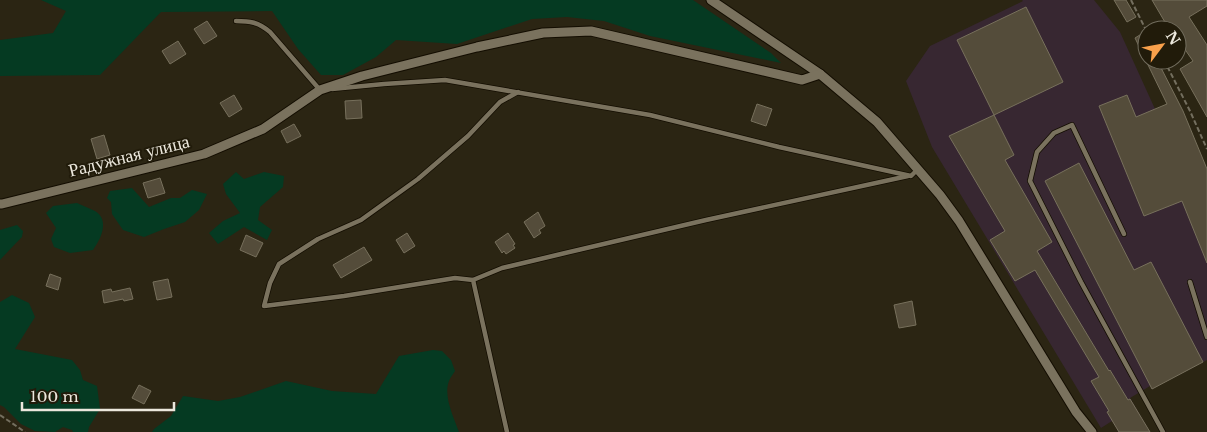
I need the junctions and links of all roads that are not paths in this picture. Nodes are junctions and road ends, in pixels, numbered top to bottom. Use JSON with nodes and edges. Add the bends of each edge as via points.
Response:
{"nodes":[{"id":1,"x":711,"y":0,"type":"edge"},
{"id":2,"x":236,"y":20,"type":"dead end"},
{"id":3,"x":820,"y":74,"type":"junction"},
{"id":4,"x":320,"y":90,"type":"junction"},
{"id":5,"x":520,"y":92,"type":"junction"},
{"id":6,"x":918,"y":170,"type":"junction"},
{"id":7,"x":911,"y":176,"type":"junction"},
{"id":8,"x":0,"y":204,"type":"edge"},
{"id":9,"x":1124,"y":234,"type":"dead end"},
{"id":10,"x":472,"y":280,"type":"junction"},
{"id":11,"x":1190,"y":282,"type":"dead end"},
{"id":12,"x":1207,"y":337,"type":"edge"},
{"id":13,"x":507,"y":432,"type":"edge"},
{"id":14,"x":1092,"y":432,"type":"edge"},
{"id":15,"x":1163,"y":432,"type":"edge"}],
"edges":[{"from":1,"to":3,"type":"street"},
{"from":2,"to":4,"type":"lane","via":[[261,24]]},
{"from":3,"to":4,"type":"street","name":"Радужная улица","via":[[802,80],[591,31],[543,33],[478,47]]},
{"from":3,"to":6,"type":"street","via":[[877,122]]},
{"from":4,"to":5,"type":"lane","via":[[445,80]]},
{"from":4,"to":8,"type":"street","name":"Радужная улица","via":[[263,129],[204,154]]},
{"from":5,"to":7,"type":"lane","via":[[650,114]]},
{"from":5,"to":10,"type":"lane","via":[[500,102],[468,136],[418,179],[361,220],[318,239],[279,264],[264,306],[455,278]]},
{"from":6,"to":7,"type":"lane"},
{"from":6,"to":14,"type":"street","via":[[959,221],[1076,412]]},
{"from":7,"to":10,"type":"lane","via":[[561,254],[502,268]]},
{"from":9,"to":15,"type":"lane","via":[[1072,125],[1054,133],[1037,152],[1030,181]]},
{"from":10,"to":13,"type":"lane"},
{"from":11,"to":12,"type":"lane"}]}
